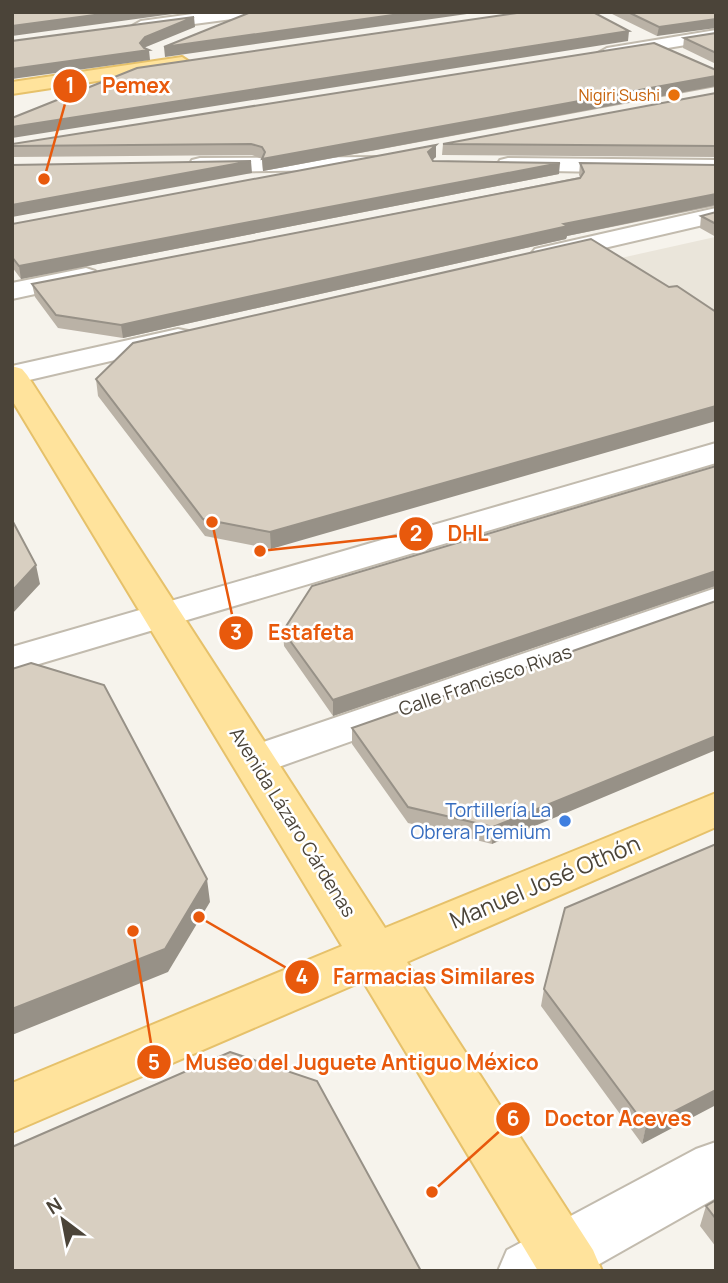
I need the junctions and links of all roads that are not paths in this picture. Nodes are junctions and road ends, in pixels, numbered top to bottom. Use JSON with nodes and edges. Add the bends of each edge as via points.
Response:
{"nodes":[{"id":1,"x":247,"y":12,"type":"edge"},
{"id":2,"x":253,"y":12,"type":"edge"},
{"id":3,"x":123,"y":29,"type":"edge"},
{"id":4,"x":621,"y":29,"type":"edge"},
{"id":5,"x":716,"y":36,"type":"edge"},
{"id":6,"x":189,"y":38,"type":"edge"},
{"id":7,"x":656,"y":45,"type":"junction"},
{"id":8,"x":164,"y":49,"type":"edge"},
{"id":9,"x":587,"y":56,"type":"edge"},
{"id":10,"x":680,"y":57,"type":"edge"},
{"id":11,"x":196,"y":61,"type":"edge"},
{"id":12,"x":100,"y":75,"type":"junction"},
{"id":13,"x":12,"y":88,"type":"edge"},
{"id":14,"x":25,"y":107,"type":"dead end"},
{"id":15,"x":410,"y":159,"type":"edge"},
{"id":16,"x":356,"y":164,"type":"junction"},
{"id":17,"x":177,"y":165,"type":"edge"},
{"id":18,"x":491,"y":165,"type":"edge"},
{"id":19,"x":653,"y":166,"type":"junction"},
{"id":20,"x":716,"y":167,"type":"edge"},
{"id":21,"x":232,"y":187,"type":"edge"},
{"id":22,"x":544,"y":188,"type":"edge"},
{"id":23,"x":716,"y":215,"type":"edge"},
{"id":24,"x":513,"y":261,"type":"edge"},
{"id":25,"x":108,"y":272,"type":"edge"},
{"id":26,"x":12,"y":290,"type":"edge"},
{"id":27,"x":202,"y":332,"type":"edge"},
{"id":28,"x":12,"y":375,"type":"edge"},
{"id":29,"x":716,"y":453,"type":"edge"},
{"id":30,"x":716,"y":599,"type":"edge"},
{"id":31,"x":164,"y":616,"type":"junction"},
{"id":32,"x":12,"y":660,"type":"edge"},
{"id":33,"x":255,"y":760,"type":"junction"},
{"id":34,"x":716,"y":809,"type":"edge"},
{"id":35,"x":375,"y":955,"type":"junction"},
{"id":36,"x":12,"y":1108,"type":"edge"},
{"id":37,"x":716,"y":1168,"type":"edge"},
{"id":38,"x":554,"y":1265,"type":"edge"}],
"edges":[{"from":1,"to":3,"type":"street"},
{"from":2,"to":6,"type":"main road"},
{"from":4,"to":7,"type":"street"},
{"from":5,"to":7,"type":"street"},
{"from":7,"to":9,"type":"street"},
{"from":7,"to":10,"type":"street"},
{"from":8,"to":12,"type":"main road"},
{"from":11,"to":12,"type":"main road"},
{"from":12,"to":13,"type":"main road"},
{"from":12,"to":14,"type":"main road"},
{"from":15,"to":16,"type":"street"},
{"from":16,"to":17,"type":"street"},
{"from":16,"to":21,"type":"street"},
{"from":18,"to":19,"type":"street"},
{"from":19,"to":20,"type":"street"},
{"from":19,"to":22,"type":"street"},
{"from":23,"to":24,"type":"street"},
{"from":25,"to":26,"type":"street"},
{"from":27,"to":28,"type":"street"},
{"from":28,"to":31,"type":"main road","name":"Avenida Lázaro Cárdenas"},
{"from":29,"to":31,"type":"street"},
{"from":30,"to":33,"type":"street","name":"Calle Francisco Rivas"},
{"from":31,"to":32,"type":"street"},
{"from":31,"to":33,"type":"main road","name":"Avenida Lázaro Cárdenas"},
{"from":33,"to":35,"type":"main road","name":"Avenida Lázaro Cárdenas"},
{"from":34,"to":35,"type":"main road","name":"Manuel José Othón"},
{"from":35,"to":36,"type":"main road","name":"Manuel José Othón"},
{"from":35,"to":38,"type":"main road","name":"Avenida Lázaro Cárdenas"},
{"from":37,"to":38,"type":"street"}]}
